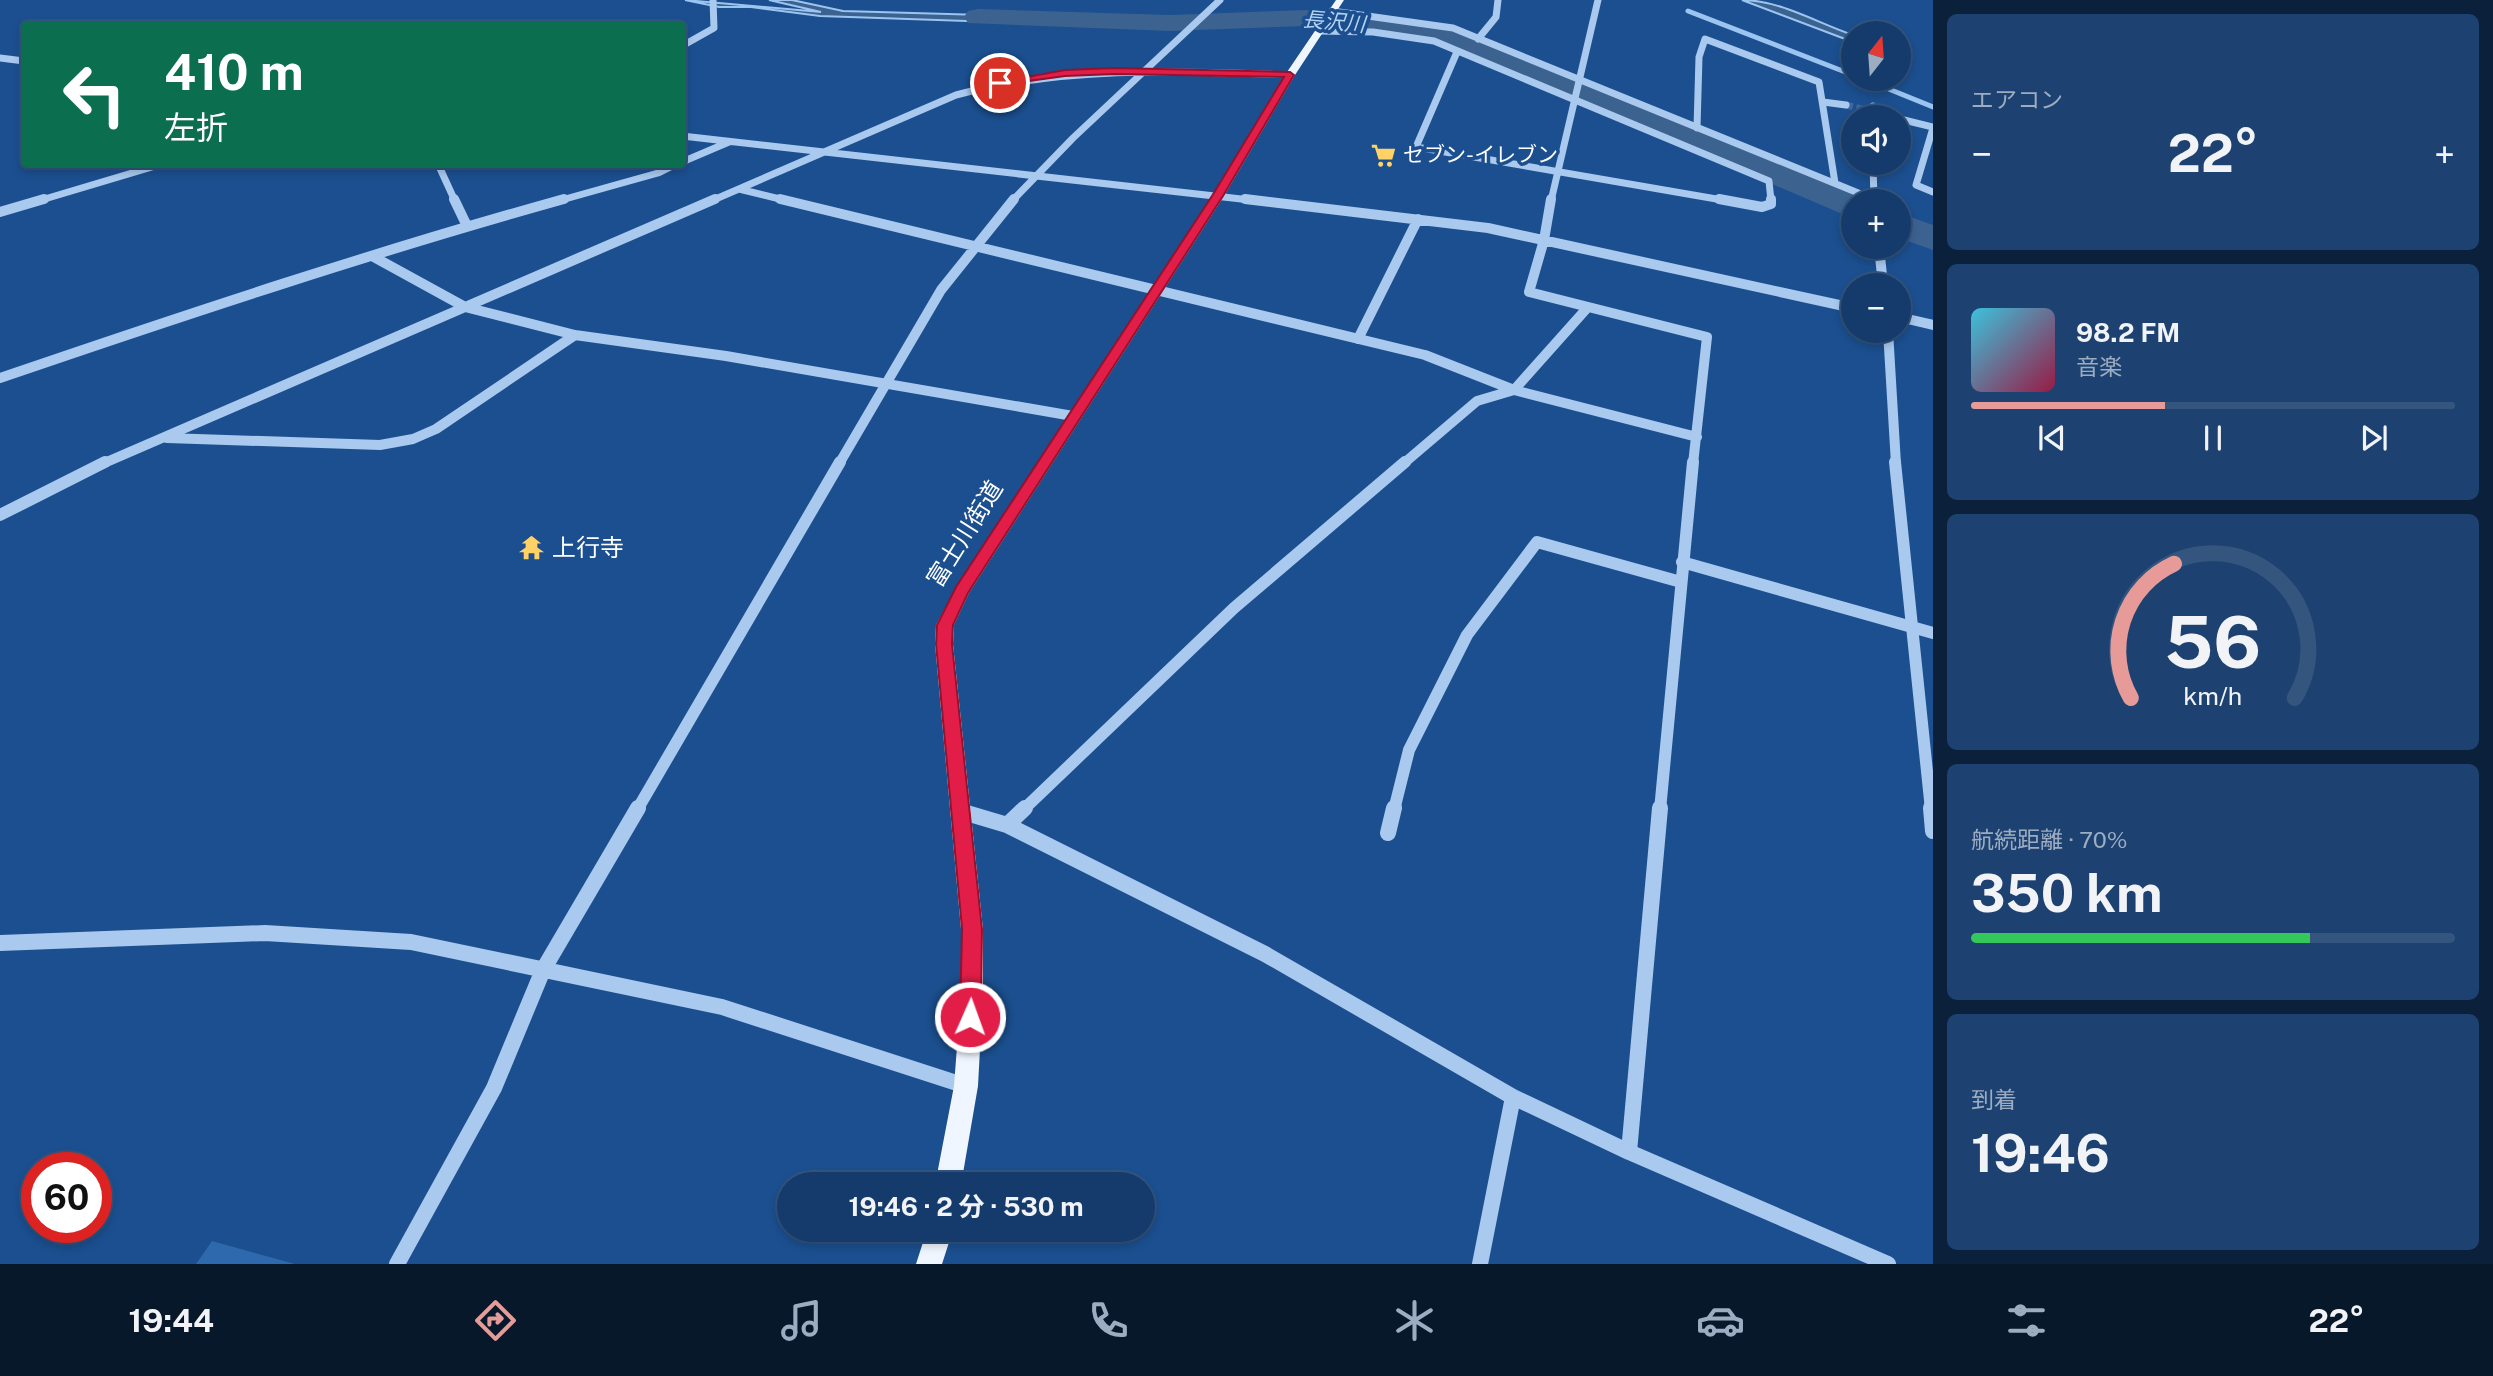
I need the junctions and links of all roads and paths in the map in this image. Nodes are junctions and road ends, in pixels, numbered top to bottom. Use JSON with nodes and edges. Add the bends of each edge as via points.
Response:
{"nodes":[{"id":1,"x":1220,"y":0,"type":"edge"},
{"id":2,"x":1340,"y":0,"type":"edge"},
{"id":3,"x":1497,"y":0,"type":"edge"},
{"id":4,"x":1598,"y":0,"type":"edge"},
{"id":5,"x":713,"y":3,"type":"edge"},
{"id":6,"x":1332,"y":11,"type":"junction"},
{"id":7,"x":1319,"y":31,"type":"junction"},
{"id":8,"x":1478,"y":39,"type":"junction"},
{"id":9,"x":686,"y":44,"type":"edge"},
{"id":10,"x":1457,"y":52,"type":"junction"},
{"id":11,"x":0,"y":58,"type":"edge"},
{"id":12,"x":21,"y":61,"type":"edge"},
{"id":13,"x":1145,"y":71,"type":"junction"},
{"id":14,"x":1290,"y":75,"type":"junction"},
{"id":15,"x":1578,"y":81,"type":"junction"},
{"id":16,"x":1576,"y":100,"type":"junction"},
{"id":17,"x":1824,"y":102,"type":"junction"},
{"id":18,"x":1846,"y":105,"type":"tunnel mouth"},
{"id":19,"x":1911,"y":122,"type":"edge"},
{"id":20,"x":1933,"y":127,"type":"edge"},
{"id":21,"x":1697,"y":128,"type":"junction"},
{"id":22,"x":686,"y":136,"type":"edge"},
{"id":23,"x":729,"y":141,"type":"junction"},
{"id":24,"x":825,"y":152,"type":"junction"},
{"id":25,"x":686,"y":160,"type":"edge"},
{"id":26,"x":148,"y":168,"type":"edge"},
{"id":27,"x":440,"y":168,"type":"edge"},
{"id":28,"x":668,"y":168,"type":"edge"},
{"id":29,"x":1556,"y":169,"type":"junction"},
{"id":30,"x":1035,"y":174,"type":"junction"},
{"id":31,"x":1835,"y":183,"type":"junction"},
{"id":32,"x":738,"y":189,"type":"junction"},
{"id":33,"x":1848,"y":189,"type":"edge"},
{"id":34,"x":1933,"y":192,"type":"edge"},
{"id":35,"x":1218,"y":196,"type":"junction"},
{"id":36,"x":0,"y":212,"type":"edge"},
{"id":37,"x":1418,"y":219,"type":"junction"},
{"id":38,"x":467,"y":226,"type":"junction"},
{"id":39,"x":1544,"y":240,"type":"junction"},
{"id":40,"x":971,"y":246,"type":"junction"},
{"id":41,"x":374,"y":257,"type":"junction"},
{"id":42,"x":1156,"y":290,"type":"junction"},
{"id":43,"x":1841,"y":305,"type":"edge"},
{"id":44,"x":465,"y":307,"type":"junction"},
{"id":45,"x":1588,"y":307,"type":"junction"},
{"id":46,"x":1911,"y":320,"type":"edge"},
{"id":47,"x":1933,"y":325,"type":"edge"},
{"id":48,"x":575,"y":335,"type":"junction"},
{"id":49,"x":1358,"y":339,"type":"junction"},
{"id":50,"x":1888,"y":343,"type":"edge"},
{"id":51,"x":0,"y":378,"type":"edge"},
{"id":52,"x":884,"y":384,"type":"junction"},
{"id":53,"x":1514,"y":390,"type":"junction"},
{"id":54,"x":1073,"y":416,"type":"junction"},
{"id":55,"x":1697,"y":437,"type":"junction"},
{"id":56,"x":163,"y":438,"type":"junction"},
{"id":57,"x":0,"y":515,"type":"edge"},
{"id":58,"x":1682,"y":562,"type":"junction"},
{"id":59,"x":1681,"y":582,"type":"junction"},
{"id":60,"x":1914,"y":628,"type":"junction"},
{"id":61,"x":1933,"y":633,"type":"edge"},
{"id":62,"x":960,"y":811,"type":"junction"},
{"id":63,"x":1007,"y":825,"type":"junction"},
{"id":64,"x":1933,"y":831,"type":"edge"},
{"id":65,"x":1388,"y":833,"type":"dead end"},
{"id":66,"x":0,"y":943,"type":"edge"},
{"id":67,"x":543,"y":970,"type":"junction"},
{"id":68,"x":966,"y":1086,"type":"junction"},
{"id":69,"x":1513,"y":1097,"type":"junction"},
{"id":70,"x":1629,"y":1152,"type":"junction"},
{"id":71,"x":950,"y":1172,"type":"edge"},
{"id":72,"x":936,"y":1242,"type":"edge"},
{"id":73,"x":397,"y":1264,"type":"edge"},
{"id":74,"x":929,"y":1264,"type":"edge"},
{"id":75,"x":1480,"y":1264,"type":"edge"},
{"id":76,"x":1888,"y":1264,"type":"edge"}],
"edges":[{"from":1,"to":13,"type":"street"},
{"from":2,"to":6,"type":"main road","name":"富士川街道"},
{"from":3,"to":8,"type":"street","via":[[1496,17]]},
{"from":4,"to":15,"type":"street"},
{"from":5,"to":9,"type":"street","via":[[714,28]]},
{"from":6,"to":7,"type":"main road","name":"富士川街道"},
{"from":6,"to":8,"type":"street","via":[[1428,23]]},
{"from":7,"to":10,"type":"street","via":[[1416,36]]},
{"from":7,"to":14,"type":"main road","name":"富士川街道"},
{"from":8,"to":15,"type":"street"},
{"from":10,"to":16,"type":"street"},
{"from":10,"to":29,"type":"street","via":[[1416,147]]},
{"from":11,"to":12,"type":"street"},
{"from":13,"to":14,"type":"street"},
{"from":13,"to":24,"type":"street","via":[[1065,73],[983,87]]},
{"from":13,"to":30,"type":"street"},
{"from":14,"to":35,"type":"main road","name":"富士川街道"},
{"from":15,"to":16,"type":"street"},
{"from":15,"to":21,"type":"street"},
{"from":16,"to":29,"type":"street"},
{"from":16,"to":29,"type":"street","via":[[1769,181],[1771,204],[1762,207]]},
{"from":17,"to":18,"type":"street"},
{"from":17,"to":21,"type":"street","via":[[1819,82],[1705,39],[1699,58]]},
{"from":17,"to":31,"type":"street"},
{"from":19,"to":20,"type":"street"},
{"from":20,"to":34,"type":"street","via":[[1916,185]]},
{"from":21,"to":31,"type":"street"},
{"from":22,"to":23,"type":"street"},
{"from":23,"to":24,"type":"street"},
{"from":23,"to":25,"type":"street"},
{"from":24,"to":30,"type":"street"},
{"from":24,"to":32,"type":"street"},
{"from":26,"to":36,"type":"street"},
{"from":27,"to":38,"type":"street"},
{"from":28,"to":38,"type":"street"},
{"from":29,"to":39,"type":"street"},
{"from":30,"to":35,"type":"street"},
{"from":30,"to":40,"type":"street"},
{"from":31,"to":33,"type":"street"},
{"from":32,"to":40,"type":"street"},
{"from":32,"to":44,"type":"street"},
{"from":35,"to":37,"type":"street"},
{"from":35,"to":42,"type":"main road","name":"富士川街道"},
{"from":37,"to":39,"type":"street"},
{"from":37,"to":49,"type":"street"},
{"from":38,"to":41,"type":"street"},
{"from":39,"to":43,"type":"street"},
{"from":39,"to":45,"type":"street","via":[[1529,292]]},
{"from":40,"to":42,"type":"street"},
{"from":40,"to":52,"type":"street"},
{"from":41,"to":44,"type":"street"},
{"from":41,"to":51,"type":"street"},
{"from":42,"to":49,"type":"street"},
{"from":42,"to":54,"type":"main road","name":"富士川街道"},
{"from":44,"to":48,"type":"street"},
{"from":44,"to":56,"type":"street"},
{"from":45,"to":53,"type":"street"},
{"from":45,"to":55,"type":"street","via":[[1707,337]]},
{"from":46,"to":47,"type":"street"},
{"from":48,"to":52,"type":"street"},
{"from":48,"to":56,"type":"street","via":[[460,415],[413,439],[380,445]]},
{"from":49,"to":53,"type":"street","via":[[1425,355]]},
{"from":50,"to":60,"type":"street","via":[[1891,418]]},
{"from":52,"to":54,"type":"street"},
{"from":52,"to":67,"type":"street"},
{"from":53,"to":55,"type":"street"},
{"from":53,"to":63,"type":"street","via":[[1476,401],[1234,608]]},
{"from":54,"to":62,"type":"main road","name":"富士川街道","via":[[945,625]]},
{"from":55,"to":58,"type":"street"},
{"from":56,"to":57,"type":"street"},
{"from":58,"to":59,"type":"street"},
{"from":58,"to":60,"type":"street"},
{"from":59,"to":65,"type":"street","via":[[1537,542],[1467,635],[1409,750]]},
{"from":59,"to":70,"type":"street"},
{"from":60,"to":61,"type":"street"},
{"from":60,"to":64,"type":"street"},
{"from":62,"to":63,"type":"street"},
{"from":62,"to":68,"type":"main road","name":"富士川街道","via":[[972,929]]},
{"from":63,"to":69,"type":"street","via":[[1265,954]]},
{"from":66,"to":67,"type":"street","via":[[265,933],[411,942]]},
{"from":67,"to":68,"type":"street","via":[[722,1007]]},
{"from":67,"to":73,"type":"street","via":[[494,1088]]},
{"from":68,"to":71,"type":"main road","name":"富士川街道"},
{"from":69,"to":70,"type":"street"},
{"from":69,"to":75,"type":"street"},
{"from":70,"to":76,"type":"street"},
{"from":72,"to":74,"type":"main road"}]}
